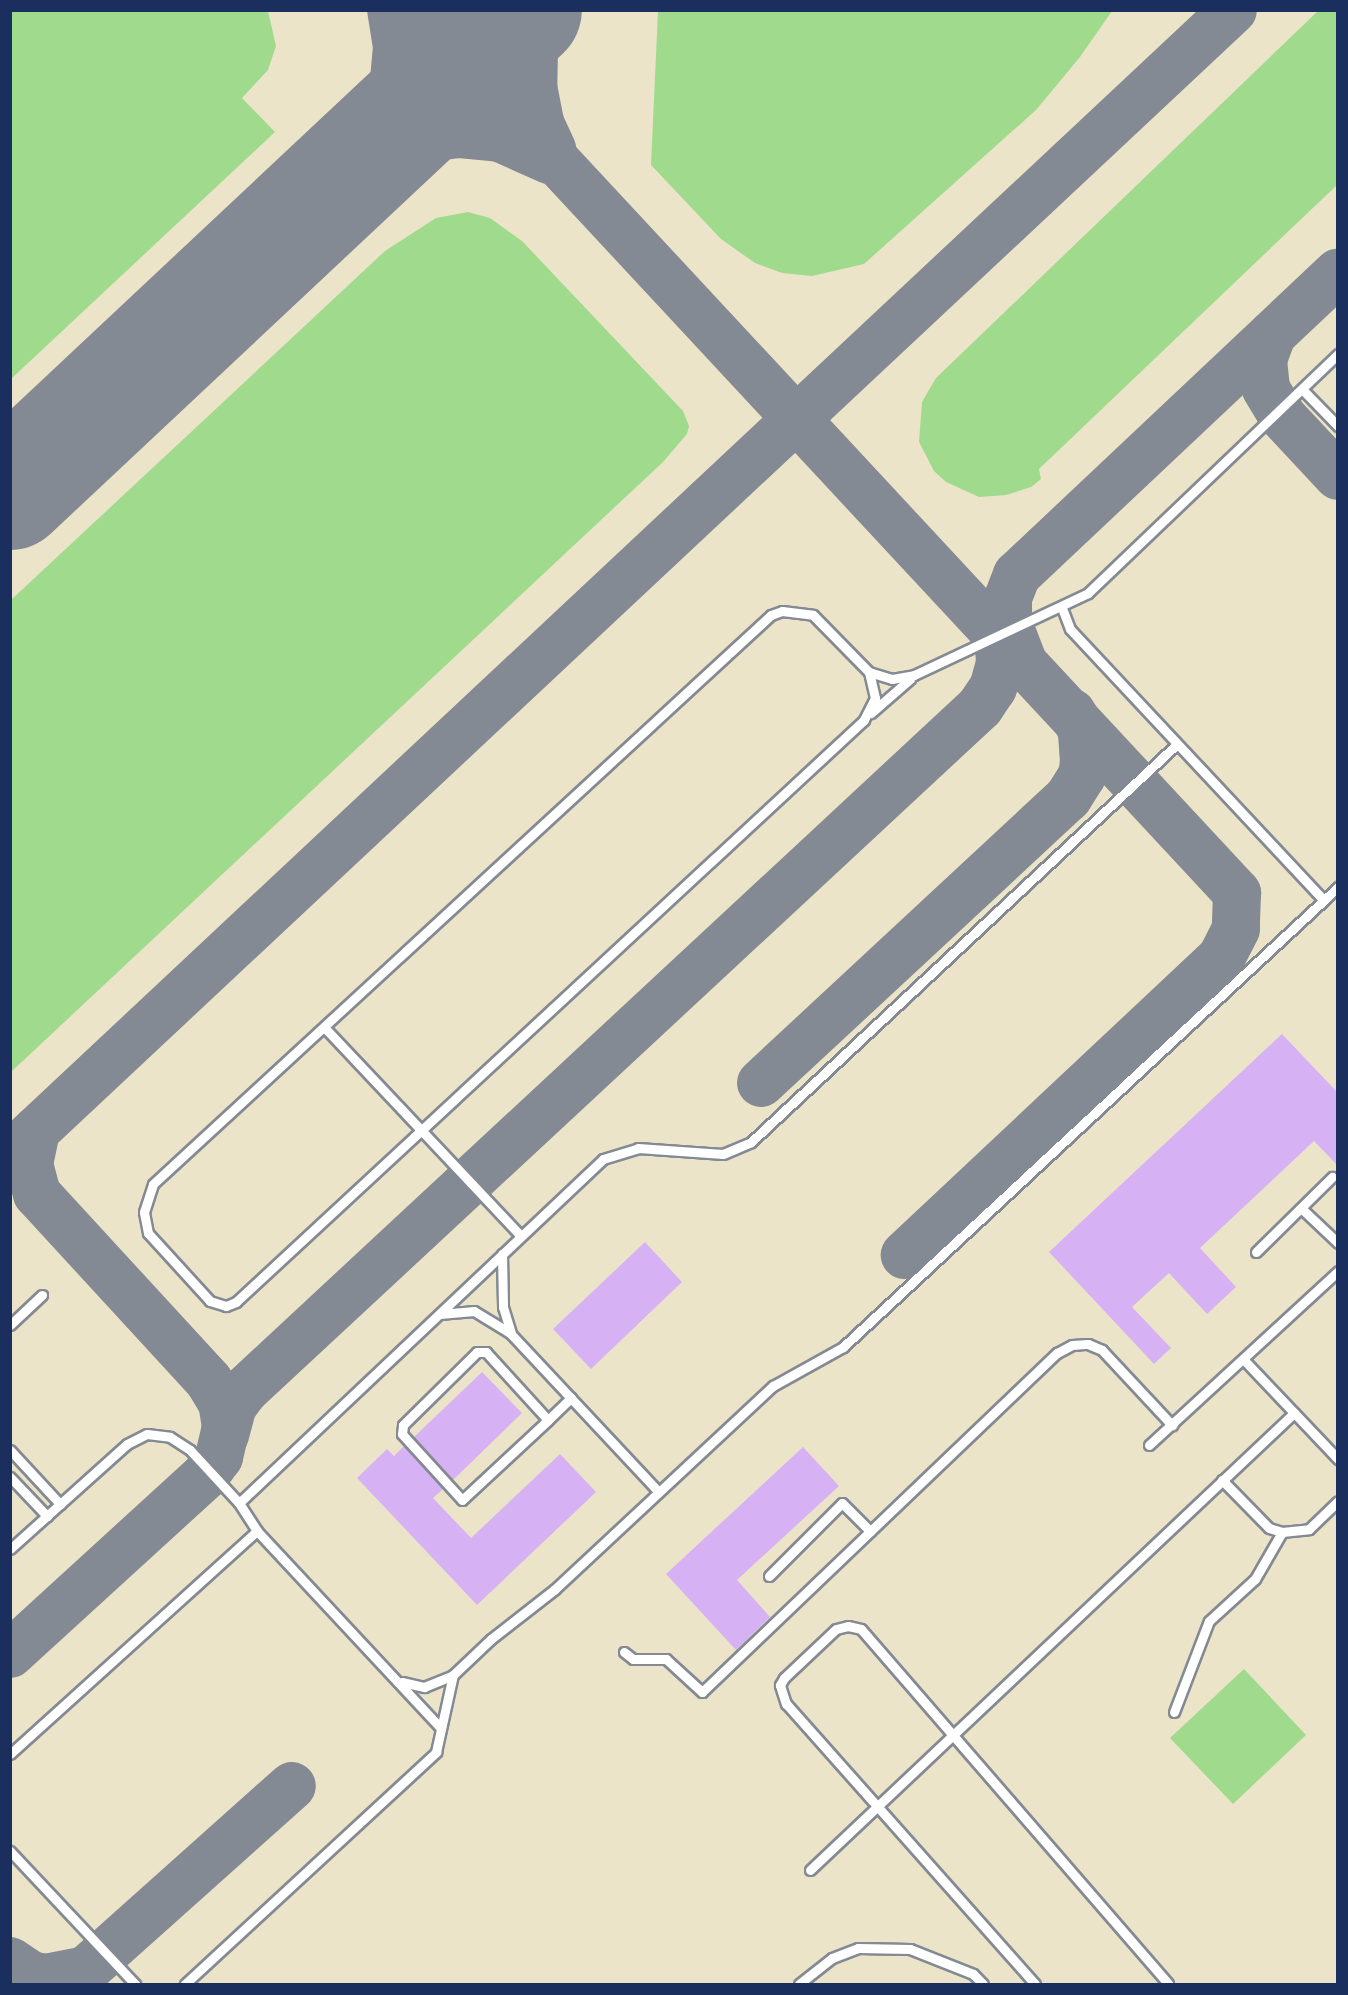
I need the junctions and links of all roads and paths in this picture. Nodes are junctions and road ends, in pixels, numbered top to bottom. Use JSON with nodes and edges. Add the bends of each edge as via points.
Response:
{"nodes":[{"id":1,"x":1338,"y":354,"type":"edge"},
{"id":2,"x":1302,"y":389,"type":"junction"},
{"id":3,"x":1338,"y":426,"type":"edge"},
{"id":4,"x":1062,"y":608,"type":"junction"},
{"id":5,"x":869,"y":672,"type":"junction"},
{"id":6,"x":914,"y":675,"type":"junction"},
{"id":7,"x":864,"y":720,"type":"junction"},
{"id":8,"x":1177,"y":744,"type":"junction"},
{"id":9,"x":1338,"y":887,"type":"edge"},
{"id":10,"x":1324,"y":900,"type":"junction"},
{"id":11,"x":324,"y":1027,"type":"junction"},
{"id":12,"x":422,"y":1131,"type":"junction"},
{"id":13,"x":1332,"y":1177,"type":"dead end"},
{"id":14,"x":1301,"y":1208,"type":"junction"},
{"id":15,"x":521,"y":1236,"type":"junction"},
{"id":16,"x":1338,"y":1243,"type":"edge"},
{"id":17,"x":1256,"y":1252,"type":"dead end"},
{"id":18,"x":502,"y":1254,"type":"junction"},
{"id":19,"x":1338,"y":1271,"type":"edge"},
{"id":20,"x":42,"y":1295,"type":"dead end"},
{"id":21,"x":438,"y":1315,"type":"junction"},
{"id":22,"x":10,"y":1325,"type":"edge"},
{"id":23,"x":511,"y":1334,"type":"junction"},
{"id":24,"x":1244,"y":1360,"type":"junction"},
{"id":25,"x":571,"y":1398,"type":"junction"},
{"id":26,"x":1293,"y":1413,"type":"junction"},
{"id":27,"x":548,"y":1420,"type":"junction"},
{"id":28,"x":1172,"y":1425,"type":"junction"},
{"id":29,"x":1149,"y":1445,"type":"dead end"},
{"id":30,"x":10,"y":1450,"type":"edge"},
{"id":31,"x":1338,"y":1459,"type":"edge"},
{"id":32,"x":10,"y":1477,"type":"edge"},
{"id":33,"x":1222,"y":1480,"type":"junction"},
{"id":34,"x":658,"y":1492,"type":"junction"},
{"id":35,"x":1338,"y":1501,"type":"edge"},
{"id":36,"x":239,"y":1503,"type":"junction"},
{"id":37,"x":60,"y":1504,"type":"junction"},
{"id":38,"x":47,"y":1516,"type":"junction"},
{"id":39,"x":257,"y":1531,"type":"junction"},
{"id":40,"x":870,"y":1531,"type":"junction"},
{"id":41,"x":1282,"y":1532,"type":"junction"},
{"id":42,"x":10,"y":1549,"type":"edge"},
{"id":43,"x":769,"y":1576,"type":"dead end"},
{"id":44,"x":624,"y":1652,"type":"dead end"},
{"id":45,"x":453,"y":1675,"type":"junction"},
{"id":46,"x":396,"y":1679,"type":"junction"},
{"id":47,"x":1174,"y":1712,"type":"dead end"},
{"id":48,"x":441,"y":1728,"type":"junction"},
{"id":49,"x":953,"y":1735,"type":"junction"},
{"id":50,"x":10,"y":1754,"type":"edge"},
{"id":51,"x":877,"y":1806,"type":"junction"},
{"id":52,"x":10,"y":1851,"type":"edge"},
{"id":53,"x":810,"y":1869,"type":"dead end"},
{"id":54,"x":135,"y":1984,"type":"edge"},
{"id":55,"x":185,"y":1984,"type":"edge"},
{"id":56,"x":800,"y":1984,"type":"edge"},
{"id":57,"x":983,"y":1984,"type":"edge"},
{"id":58,"x":1035,"y":1984,"type":"edge"},
{"id":59,"x":1168,"y":1984,"type":"edge"}],
"edges":[{"from":1,"to":2,"type":"lane"},
{"from":2,"to":3,"type":"lane"},
{"from":2,"to":4,"type":"lane","via":[[1101,583]]},
{"from":4,"to":6,"type":"lane"},
{"from":4,"to":8,"type":"lane","via":[[1070,629]]},
{"from":5,"to":6,"type":"lane","via":[[892,679]]},
{"from":5,"to":7,"type":"lane","via":[[875,698]]},
{"from":5,"to":11,"type":"lane","via":[[813,615],[792,610],[771,615]]},
{"from":6,"to":7,"type":"lane"},
{"from":7,"to":12,"type":"lane"},
{"from":8,"to":10,"type":"lane"},
{"from":8,"to":15,"type":"lane","via":[[751,1142],[723,1154],[654,1148],[618,1152],[603,1159]]},
{"from":9,"to":10,"type":"lane"},
{"from":10,"to":34,"type":"lane","via":[[843,1347],[772,1386]]},
{"from":11,"to":12,"type":"lane"},
{"from":11,"to":12,"type":"lane","via":[[149,1192],[144,1212],[148,1233],[210,1301],[226,1306],[236,1302]]},
{"from":12,"to":15,"type":"lane"},
{"from":13,"to":14,"type":"lane"},
{"from":14,"to":16,"type":"lane"},
{"from":14,"to":17,"type":"lane"},
{"from":15,"to":18,"type":"lane"},
{"from":18,"to":21,"type":"lane"},
{"from":18,"to":23,"type":"lane","via":[[503,1307]]},
{"from":19,"to":24,"type":"lane"},
{"from":20,"to":22,"type":"lane"},
{"from":21,"to":23,"type":"lane","via":[[474,1311]]},
{"from":21,"to":36,"type":"lane"},
{"from":23,"to":25,"type":"lane"},
{"from":24,"to":26,"type":"lane"},
{"from":24,"to":28,"type":"lane"},
{"from":25,"to":27,"type":"lane"},
{"from":25,"to":34,"type":"lane"},
{"from":26,"to":31,"type":"lane"},
{"from":26,"to":33,"type":"lane"},
{"from":27,"to":27,"type":"lane","via":[[462,1500],[402,1434],[403,1425],[477,1353],[486,1352]]},
{"from":28,"to":29,"type":"lane"},
{"from":28,"to":40,"type":"lane","via":[[1102,1350],[1088,1344],[1072,1345],[1057,1353]]},
{"from":30,"to":37,"type":"lane"},
{"from":32,"to":38,"type":"lane"},
{"from":33,"to":41,"type":"lane","via":[[1269,1528]]},
{"from":33,"to":49,"type":"lane"},
{"from":34,"to":45,"type":"lane","via":[[555,1589],[491,1639]]},
{"from":35,"to":41,"type":"lane","via":[[1309,1529]]},
{"from":36,"to":37,"type":"lane","via":[[180,1443],[147,1434],[126,1444]]},
{"from":36,"to":39,"type":"lane"},
{"from":37,"to":38,"type":"lane"},
{"from":38,"to":42,"type":"lane"},
{"from":39,"to":46,"type":"lane"},
{"from":39,"to":50,"type":"lane"},
{"from":40,"to":43,"type":"lane","via":[[842,1503]]},
{"from":40,"to":44,"type":"lane","via":[[702,1692],[666,1659],[633,1659]]},
{"from":41,"to":47,"type":"lane","via":[[1255,1579],[1209,1621]]},
{"from":45,"to":46,"type":"lane","via":[[424,1687]]},
{"from":45,"to":48,"type":"lane"},
{"from":46,"to":48,"type":"lane"},
{"from":48,"to":55,"type":"lane","via":[[436,1752]]},
{"from":49,"to":51,"type":"lane"},
{"from":49,"to":51,"type":"lane","via":[[861,1629],[836,1629],[783,1678],[780,1685],[786,1704]]},
{"from":49,"to":59,"type":"lane"},
{"from":51,"to":53,"type":"lane"},
{"from":51,"to":58,"type":"lane"},
{"from":52,"to":54,"type":"lane"},
{"from":56,"to":57,"type":"lane","via":[[832,1958],[858,1948],[910,1950],[973,1974]]}]}
